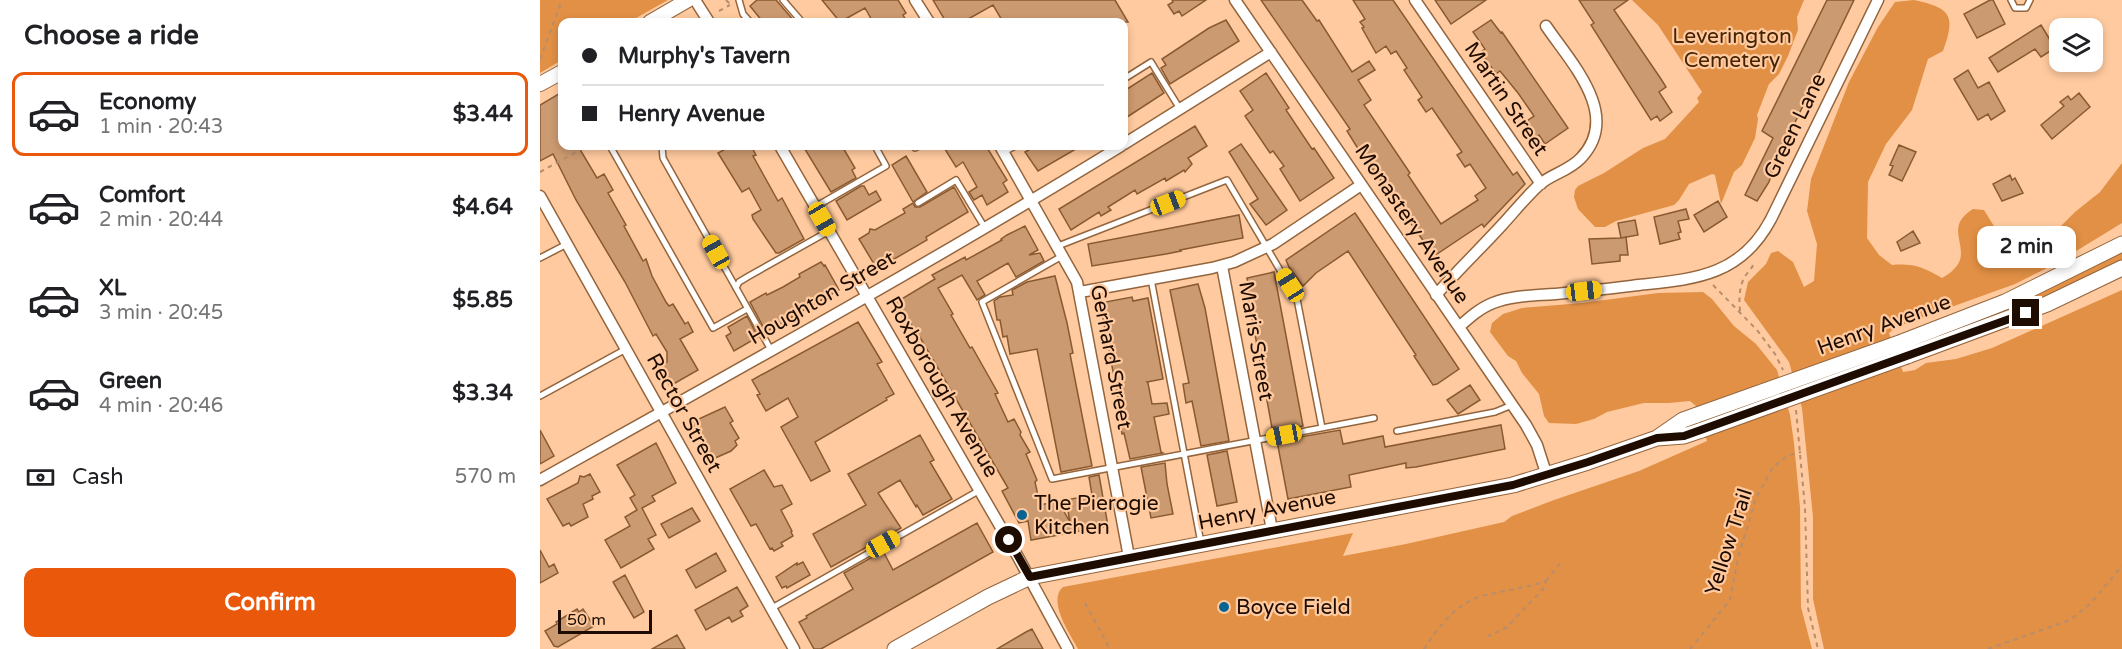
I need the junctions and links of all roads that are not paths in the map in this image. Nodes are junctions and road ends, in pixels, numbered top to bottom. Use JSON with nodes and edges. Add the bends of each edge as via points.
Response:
{"nodes":[{"id":1,"x":688,"y":0,"type":"edge"},
{"id":2,"x":695,"y":0,"type":"edge"},
{"id":3,"x":739,"y":0,"type":"edge"},
{"id":4,"x":783,"y":0,"type":"edge"},
{"id":5,"x":915,"y":0,"type":"edge"},
{"id":6,"x":1235,"y":0,"type":"edge"},
{"id":7,"x":1415,"y":0,"type":"edge"},
{"id":8,"x":1878,"y":0,"type":"edge"},
{"id":9,"x":2011,"y":0,"type":"edge"},
{"id":10,"x":2030,"y":0,"type":"edge"},
{"id":11,"x":657,"y":18,"type":"edge"},
{"id":12,"x":706,"y":18,"type":"edge"},
{"id":13,"x":746,"y":18,"type":"edge"},
{"id":14,"x":799,"y":18,"type":"edge"},
{"id":15,"x":926,"y":18,"type":"edge"},
{"id":16,"x":1546,"y":26,"type":"dead end"},
{"id":17,"x":1271,"y":52,"type":"junction"},
{"id":18,"x":558,"y":74,"type":"edge"},
{"id":19,"x":1128,"y":76,"type":"edge"},
{"id":20,"x":540,"y":84,"type":"edge"},
{"id":21,"x":1180,"y":109,"type":"junction"},
{"id":22,"x":1128,"y":141,"type":"edge"},
{"id":23,"x":612,"y":150,"type":"edge"},
{"id":24,"x":662,"y":150,"type":"edge"},
{"id":25,"x":782,"y":150,"type":"edge"},
{"id":26,"x":877,"y":150,"type":"edge"},
{"id":27,"x":1003,"y":150,"type":"edge"},
{"id":28,"x":1114,"y":150,"type":"edge"},
{"id":29,"x":1541,"y":184,"type":"junction"},
{"id":30,"x":1361,"y":185,"type":"junction"},
{"id":31,"x":540,"y":196,"type":"edge"},
{"id":32,"x":1032,"y":201,"type":"junction"},
{"id":33,"x":918,"y":203,"type":"dead end"},
{"id":34,"x":815,"y":207,"type":"junction"},
{"id":35,"x":985,"y":228,"type":"junction"},
{"id":36,"x":829,"y":231,"type":"junction"},
{"id":37,"x":567,"y":244,"type":"junction"},
{"id":38,"x":2122,"y":244,"type":"edge"},
{"id":39,"x":1266,"y":248,"type":"junction"},
{"id":40,"x":1061,"y":250,"type":"junction"},
{"id":41,"x":540,"y":258,"type":"edge"},
{"id":42,"x":1222,"y":266,"type":"junction"},
{"id":43,"x":2122,"y":268,"type":"edge"},
{"id":44,"x":1151,"y":279,"type":"junction"},
{"id":45,"x":736,"y":288,"type":"junction"},
{"id":46,"x":1080,"y":292,"type":"junction"},
{"id":47,"x":1436,"y":295,"type":"junction"},
{"id":48,"x":867,"y":296,"type":"junction"},
{"id":49,"x":747,"y":309,"type":"junction"},
{"id":50,"x":1459,"y":327,"type":"junction"},
{"id":51,"x":1913,"y":346,"type":"junction"},
{"id":52,"x":626,"y":349,"type":"junction"},
{"id":53,"x":771,"y":350,"type":"junction"},
{"id":54,"x":540,"y":396,"type":"edge"},
{"id":55,"x":1512,"y":405,"type":"junction"},
{"id":56,"x":662,"y":412,"type":"junction"},
{"id":57,"x":1374,"y":418,"type":"dead end"},
{"id":58,"x":1322,"y":428,"type":"junction"},
{"id":59,"x":1397,"y":431,"type":"dead end"},
{"id":60,"x":1657,"y":438,"type":"junction"},
{"id":61,"x":1254,"y":441,"type":"junction"},
{"id":62,"x":1184,"y":455,"type":"junction"},
{"id":63,"x":1112,"y":468,"type":"junction"},
{"id":64,"x":1546,"y":476,"type":"junction"},
{"id":65,"x":540,"y":480,"type":"edge"},
{"id":66,"x":980,"y":490,"type":"junction"},
{"id":67,"x":1272,"y":530,"type":"junction"},
{"id":68,"x":1201,"y":544,"type":"junction"},
{"id":69,"x":1129,"y":557,"type":"junction"},
{"id":70,"x":1030,"y":577,"type":"junction"},
{"id":71,"x":772,"y":608,"type":"junction"},
{"id":72,"x":794,"y":649,"type":"edge"},
{"id":73,"x":895,"y":649,"type":"edge"},
{"id":74,"x":1068,"y":649,"type":"edge"}],
"edges":[{"from":1,"to":11,"type":"main road"},
{"from":2,"to":12,"type":"street"},
{"from":3,"to":13,"type":"lane"},
{"from":4,"to":14,"type":"lane"},
{"from":5,"to":15,"type":"street"},
{"from":6,"to":17,"type":"street","name":"Monastery Avenue"},
{"from":7,"to":29,"type":"street","name":"Martin Street"},
{"from":8,"to":50,"type":"street","name":"Green Lane","via":[[1764,232],[1735,261],[1694,279],[1501,300]]},
{"from":9,"to":10,"type":"lane","via":[[2020,9],[2026,8]]},
{"from":16,"to":29,"type":"street","via":[[1592,95],[1596,123],[1592,143],[1580,159]]},
{"from":17,"to":21,"type":"street","name":"Houghton Street"},
{"from":17,"to":30,"type":"street","name":"Monastery Avenue"},
{"from":18,"to":20,"type":"main road"},
{"from":19,"to":21,"type":"lane","via":[[1151,62]]},
{"from":21,"to":22,"type":"street","name":"Houghton Street"},
{"from":23,"to":49,"type":"lane","via":[[712,328]]},
{"from":24,"to":45,"type":"lane","via":[[663,158]]},
{"from":25,"to":34,"type":"street","name":"Roxborough Avenue"},
{"from":26,"to":34,"type":"lane","via":[[886,166]]},
{"from":27,"to":32,"type":"street","name":"Gerhard Street"},
{"from":28,"to":32,"type":"street","name":"Houghton Street"},
{"from":29,"to":47,"type":"street","name":"Martin Street"},
{"from":30,"to":39,"type":"street"},
{"from":30,"to":47,"type":"street","name":"Monastery Avenue"},
{"from":31,"to":37,"type":"street","name":"Rector Street"},
{"from":32,"to":35,"type":"street","name":"Houghton Street"},
{"from":32,"to":40,"type":"street","name":"Gerhard Street"},
{"from":33,"to":35,"type":"lane","via":[[956,180]]},
{"from":34,"to":36,"type":"street","name":"Roxborough Avenue"},
{"from":35,"to":48,"type":"street","name":"Houghton Street"},
{"from":36,"to":45,"type":"lane","via":[[739,282]]},
{"from":36,"to":48,"type":"street","name":"Roxborough Avenue"},
{"from":37,"to":41,"type":"lane"},
{"from":37,"to":52,"type":"street","name":"Rector Street"},
{"from":38,"to":51,"type":"main road","name":"Henry Avenue"},
{"from":39,"to":40,"type":"lane","via":[[1227,180]]},
{"from":39,"to":42,"type":"street"},
{"from":39,"to":58,"type":"lane","via":[[1297,299]]},
{"from":40,"to":46,"type":"street","name":"Gerhard Street"},
{"from":40,"to":63,"type":"lane","via":[[982,302],[1052,479]]},
{"from":42,"to":44,"type":"street"},
{"from":42,"to":61,"type":"street","name":"Maris Street"},
{"from":43,"to":51,"type":"main road","name":"Henry Avenue","via":[[2047,304]]},
{"from":44,"to":46,"type":"street"},
{"from":44,"to":62,"type":"lane"},
{"from":45,"to":49,"type":"lane"},
{"from":46,"to":63,"type":"street","name":"Gerhard Street"},
{"from":47,"to":50,"type":"street","name":"Monastery Avenue"},
{"from":48,"to":53,"type":"street","name":"Houghton Street"},
{"from":48,"to":66,"type":"street","name":"Roxborough Avenue"},
{"from":49,"to":53,"type":"lane"},
{"from":50,"to":55,"type":"street","name":"Monastery Avenue"},
{"from":51,"to":60,"type":"main road","name":"Henry Avenue","bridge":true,"via":[[1684,436]]},
{"from":51,"to":60,"type":"main road","name":"Henry Avenue","bridge":true,"via":[[1683,420]]},
{"from":52,"to":54,"type":"lane"},
{"from":52,"to":56,"type":"street","name":"Rector Street"},
{"from":53,"to":56,"type":"street","name":"Houghton Street"},
{"from":55,"to":59,"type":"lane","via":[[1496,412]]},
{"from":55,"to":64,"type":"street","name":"Monastery Avenue","via":[[1533,437]]},
{"from":56,"to":65,"type":"street","name":"Houghton Street"},
{"from":56,"to":71,"type":"street","name":"Rector Street"},
{"from":57,"to":58,"type":"lane"},
{"from":58,"to":61,"type":"lane"},
{"from":60,"to":64,"type":"main road","name":"Henry Avenue"},
{"from":61,"to":62,"type":"lane"},
{"from":61,"to":67,"type":"street","name":"Maris Street"},
{"from":62,"to":63,"type":"lane"},
{"from":62,"to":68,"type":"lane"},
{"from":63,"to":69,"type":"street","name":"Gerhard Street"},
{"from":64,"to":67,"type":"main road","name":"Henry Avenue"},
{"from":66,"to":70,"type":"street","name":"Roxborough Avenue"},
{"from":66,"to":71,"type":"lane"},
{"from":67,"to":68,"type":"main road","name":"Henry Avenue"},
{"from":68,"to":69,"type":"main road","name":"Henry Avenue"},
{"from":69,"to":70,"type":"main road","name":"Henry Avenue"},
{"from":70,"to":73,"type":"main road","name":"Henry Avenue"},
{"from":70,"to":74,"type":"street","name":"Roxborough Avenue"},
{"from":71,"to":72,"type":"street","name":"Rector Street"}]}
